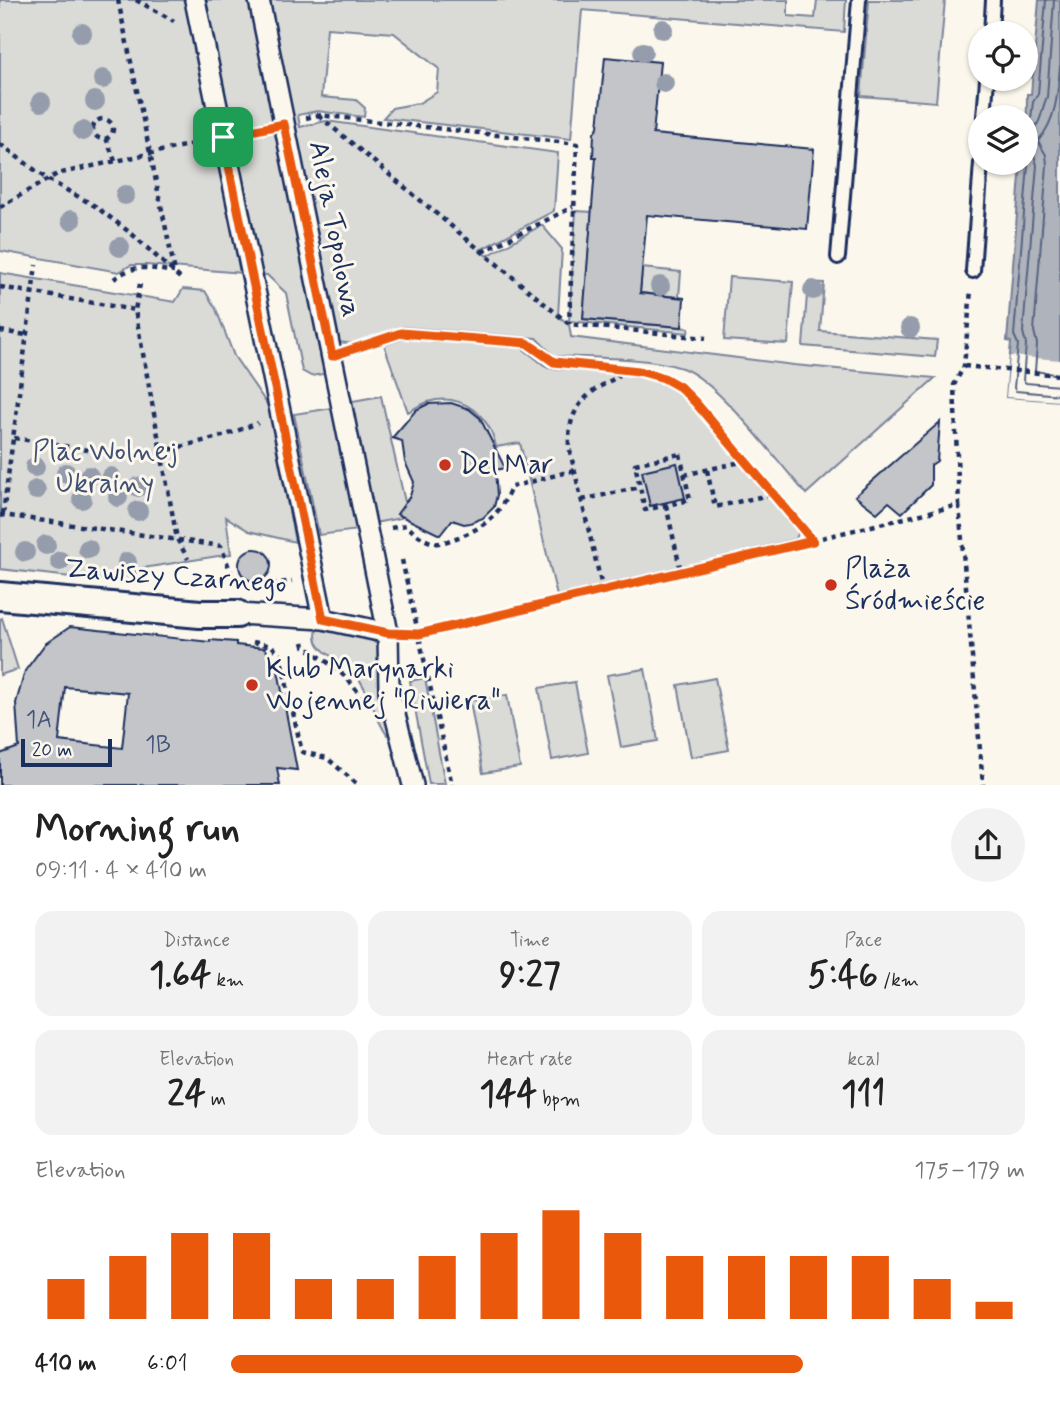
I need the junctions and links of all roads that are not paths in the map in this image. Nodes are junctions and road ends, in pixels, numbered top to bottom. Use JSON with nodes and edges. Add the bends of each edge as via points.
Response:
{"nodes":[{"id":1,"x":195,"y":0,"type":"edge"},
{"id":2,"x":259,"y":0,"type":"edge"},
{"id":3,"x":859,"y":0,"type":"edge"},
{"id":4,"x":993,"y":0,"type":"edge"},
{"id":5,"x":991,"y":21,"type":"edge"},
{"id":6,"x":980,"y":175,"type":"edge"},
{"id":7,"x":838,"y":257,"type":"dead end"},
{"id":8,"x":973,"y":271,"type":"road end"},
{"id":9,"x":0,"y":596,"type":"edge"},
{"id":10,"x":242,"y":614,"type":"joint"},
{"id":11,"x":323,"y":619,"type":"junction"},
{"id":12,"x":388,"y":633,"type":"junction"},
{"id":13,"x":413,"y":785,"type":"edge"}],
"edges":[{"from":1,"to":11,"type":"street"},
{"from":2,"to":12,"type":"street","name":"Aleja Topolowa"},
{"from":3,"to":7,"type":"lane"},
{"from":4,"to":5,"type":"lane"},
{"from":6,"to":8,"type":"lane"},
{"from":9,"to":10,"type":"street","name":"Zawiszy Czarnego"},
{"from":10,"to":11,"type":"street","name":"Zawiszy Czarnego"},
{"from":11,"to":12,"type":"street","name":"Zawiszy Czarnego"},
{"from":12,"to":13,"type":"street","name":"Aleja Topolowa","via":[[389,691]]}]}
